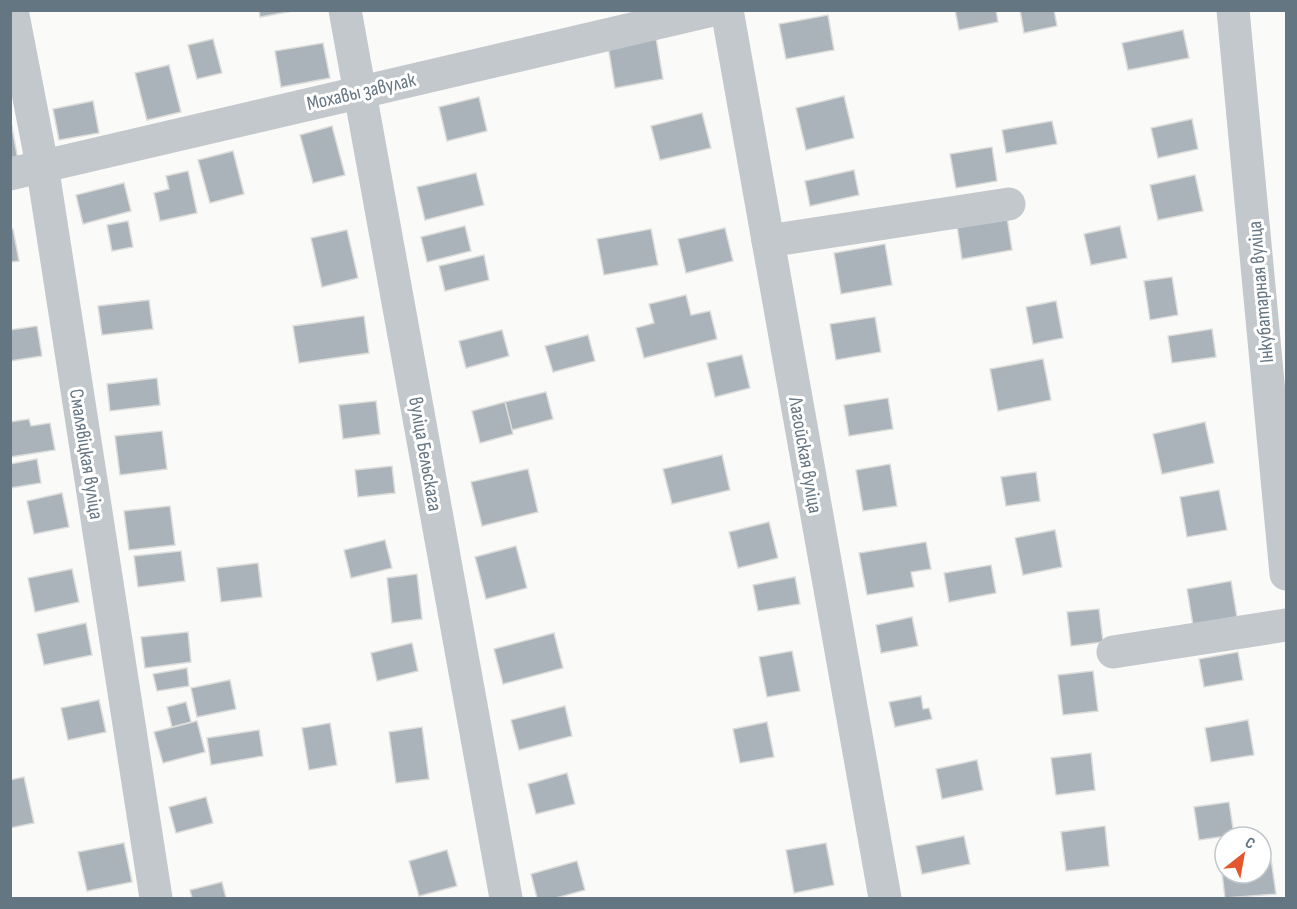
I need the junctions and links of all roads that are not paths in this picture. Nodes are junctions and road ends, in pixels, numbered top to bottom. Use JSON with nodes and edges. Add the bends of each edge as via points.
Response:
{"nodes":[{"id":1,"x":12,"y":10,"type":"edge"},
{"id":2,"x":345,"y":10,"type":"edge"},
{"id":3,"x":713,"y":10,"type":"edge"},
{"id":4,"x":727,"y":10,"type":"edge"},
{"id":5,"x":1233,"y":10,"type":"edge"},
{"id":6,"x":360,"y":91,"type":"junction"},
{"id":7,"x":42,"y":165,"type":"junction"},
{"id":8,"x":10,"y":174,"type":"edge"},
{"id":9,"x":1009,"y":204,"type":"dead end"},
{"id":10,"x":768,"y":241,"type":"junction"},
{"id":11,"x":1287,"y":574,"type":"edge"},
{"id":12,"x":1287,"y":625,"type":"edge"},
{"id":13,"x":1113,"y":652,"type":"dead end"},
{"id":14,"x":156,"y":898,"type":"edge"},
{"id":15,"x":506,"y":898,"type":"edge"},
{"id":16,"x":885,"y":898,"type":"edge"}],
"edges":[{"from":1,"to":7,"type":"street","name":"Смалявіцкая вуліца"},
{"from":2,"to":6,"type":"street","name":"вуліца Бельскага"},
{"from":3,"to":6,"type":"street","name":"Мохавы завулак"},
{"from":4,"to":10,"type":"street","name":"Лагойская вуліца"},
{"from":5,"to":11,"type":"street","name":"Інкубатарная вуліца"},
{"from":6,"to":7,"type":"street","name":"Мохавы завулак"},
{"from":6,"to":15,"type":"street","name":"вуліца Бельскага"},
{"from":7,"to":8,"type":"street","name":"Мохавы завулак"},
{"from":7,"to":14,"type":"street","name":"Смалявіцкая вуліца"},
{"from":9,"to":10,"type":"street"},
{"from":10,"to":16,"type":"street","name":"Лагойская вуліца"},
{"from":12,"to":13,"type":"street"}]}
